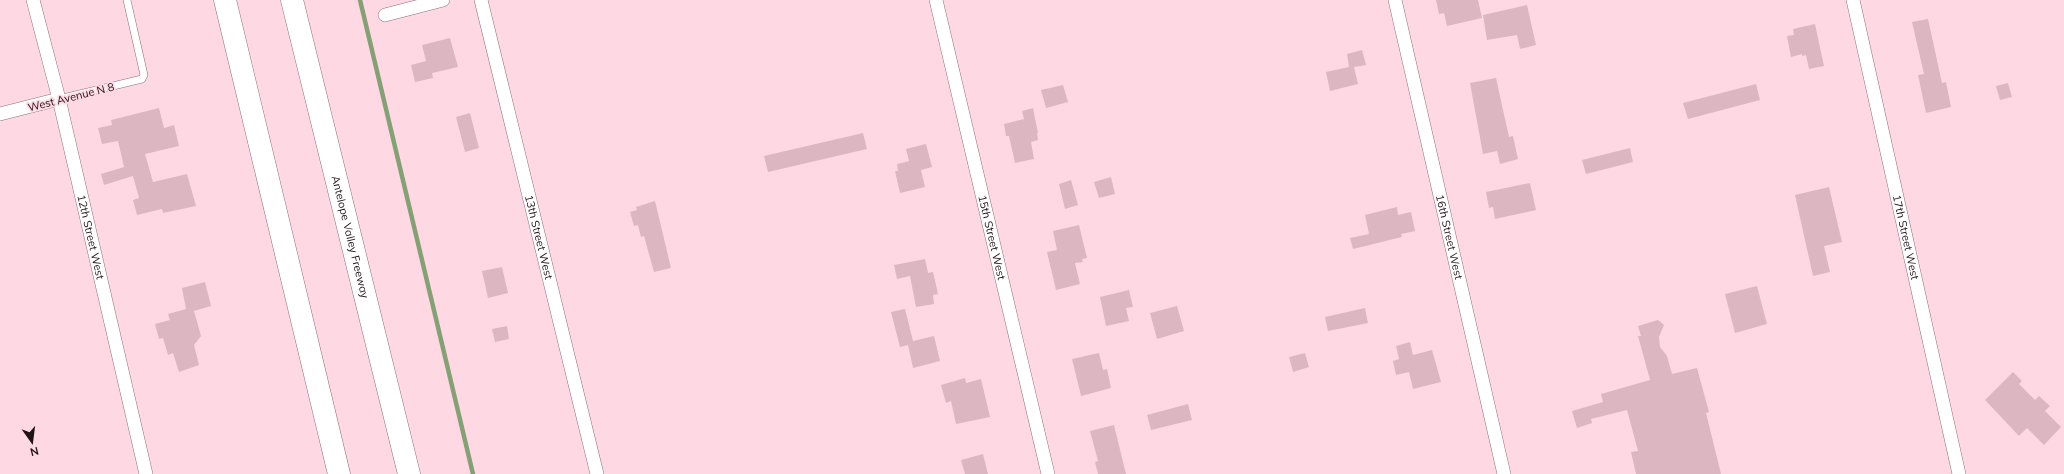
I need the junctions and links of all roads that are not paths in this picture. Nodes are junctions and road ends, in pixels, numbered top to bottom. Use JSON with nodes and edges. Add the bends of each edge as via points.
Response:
{"nodes":[{"id":1,"x":33,"y":0,"type":"edge"},
{"id":2,"x":127,"y":0,"type":"edge"},
{"id":3,"x":224,"y":0,"type":"edge"},
{"id":4,"x":292,"y":0,"type":"edge"},
{"id":5,"x":443,"y":0,"type":"edge"},
{"id":6,"x":481,"y":0,"type":"edge"},
{"id":7,"x":936,"y":0,"type":"edge"},
{"id":8,"x":1394,"y":0,"type":"edge"},
{"id":9,"x":1853,"y":0,"type":"edge"},
{"id":10,"x":385,"y":15,"type":"dead end"},
{"id":11,"x":59,"y":99,"type":"junction"},
{"id":12,"x":0,"y":114,"type":"edge"},
{"id":13,"x":146,"y":474,"type":"edge"},
{"id":14,"x":339,"y":474,"type":"edge"},
{"id":15,"x":409,"y":474,"type":"edge"},
{"id":16,"x":597,"y":474,"type":"edge"},
{"id":17,"x":1048,"y":474,"type":"edge"},
{"id":18,"x":1504,"y":474,"type":"edge"},
{"id":19,"x":1959,"y":474,"type":"edge"}],
"edges":[{"from":1,"to":11,"type":"street","name":"12th Street West"},
{"from":2,"to":11,"type":"lane","name":"West Avenue N 8","via":[[144,75],[142,79]]},
{"from":3,"to":14,"type":"highway"},
{"from":4,"to":15,"type":"highway","name":"Antelope Valley Freeway"},
{"from":5,"to":10,"type":"street"},
{"from":6,"to":16,"type":"street","name":"13th Street West"},
{"from":7,"to":17,"type":"street","name":"15th Street West"},
{"from":8,"to":18,"type":"street","name":"16th Street West"},
{"from":9,"to":19,"type":"street","name":"17th Street West"},
{"from":11,"to":12,"type":"street","name":"West Avenue N 8"},
{"from":11,"to":13,"type":"street","name":"12th Street West"}]}
